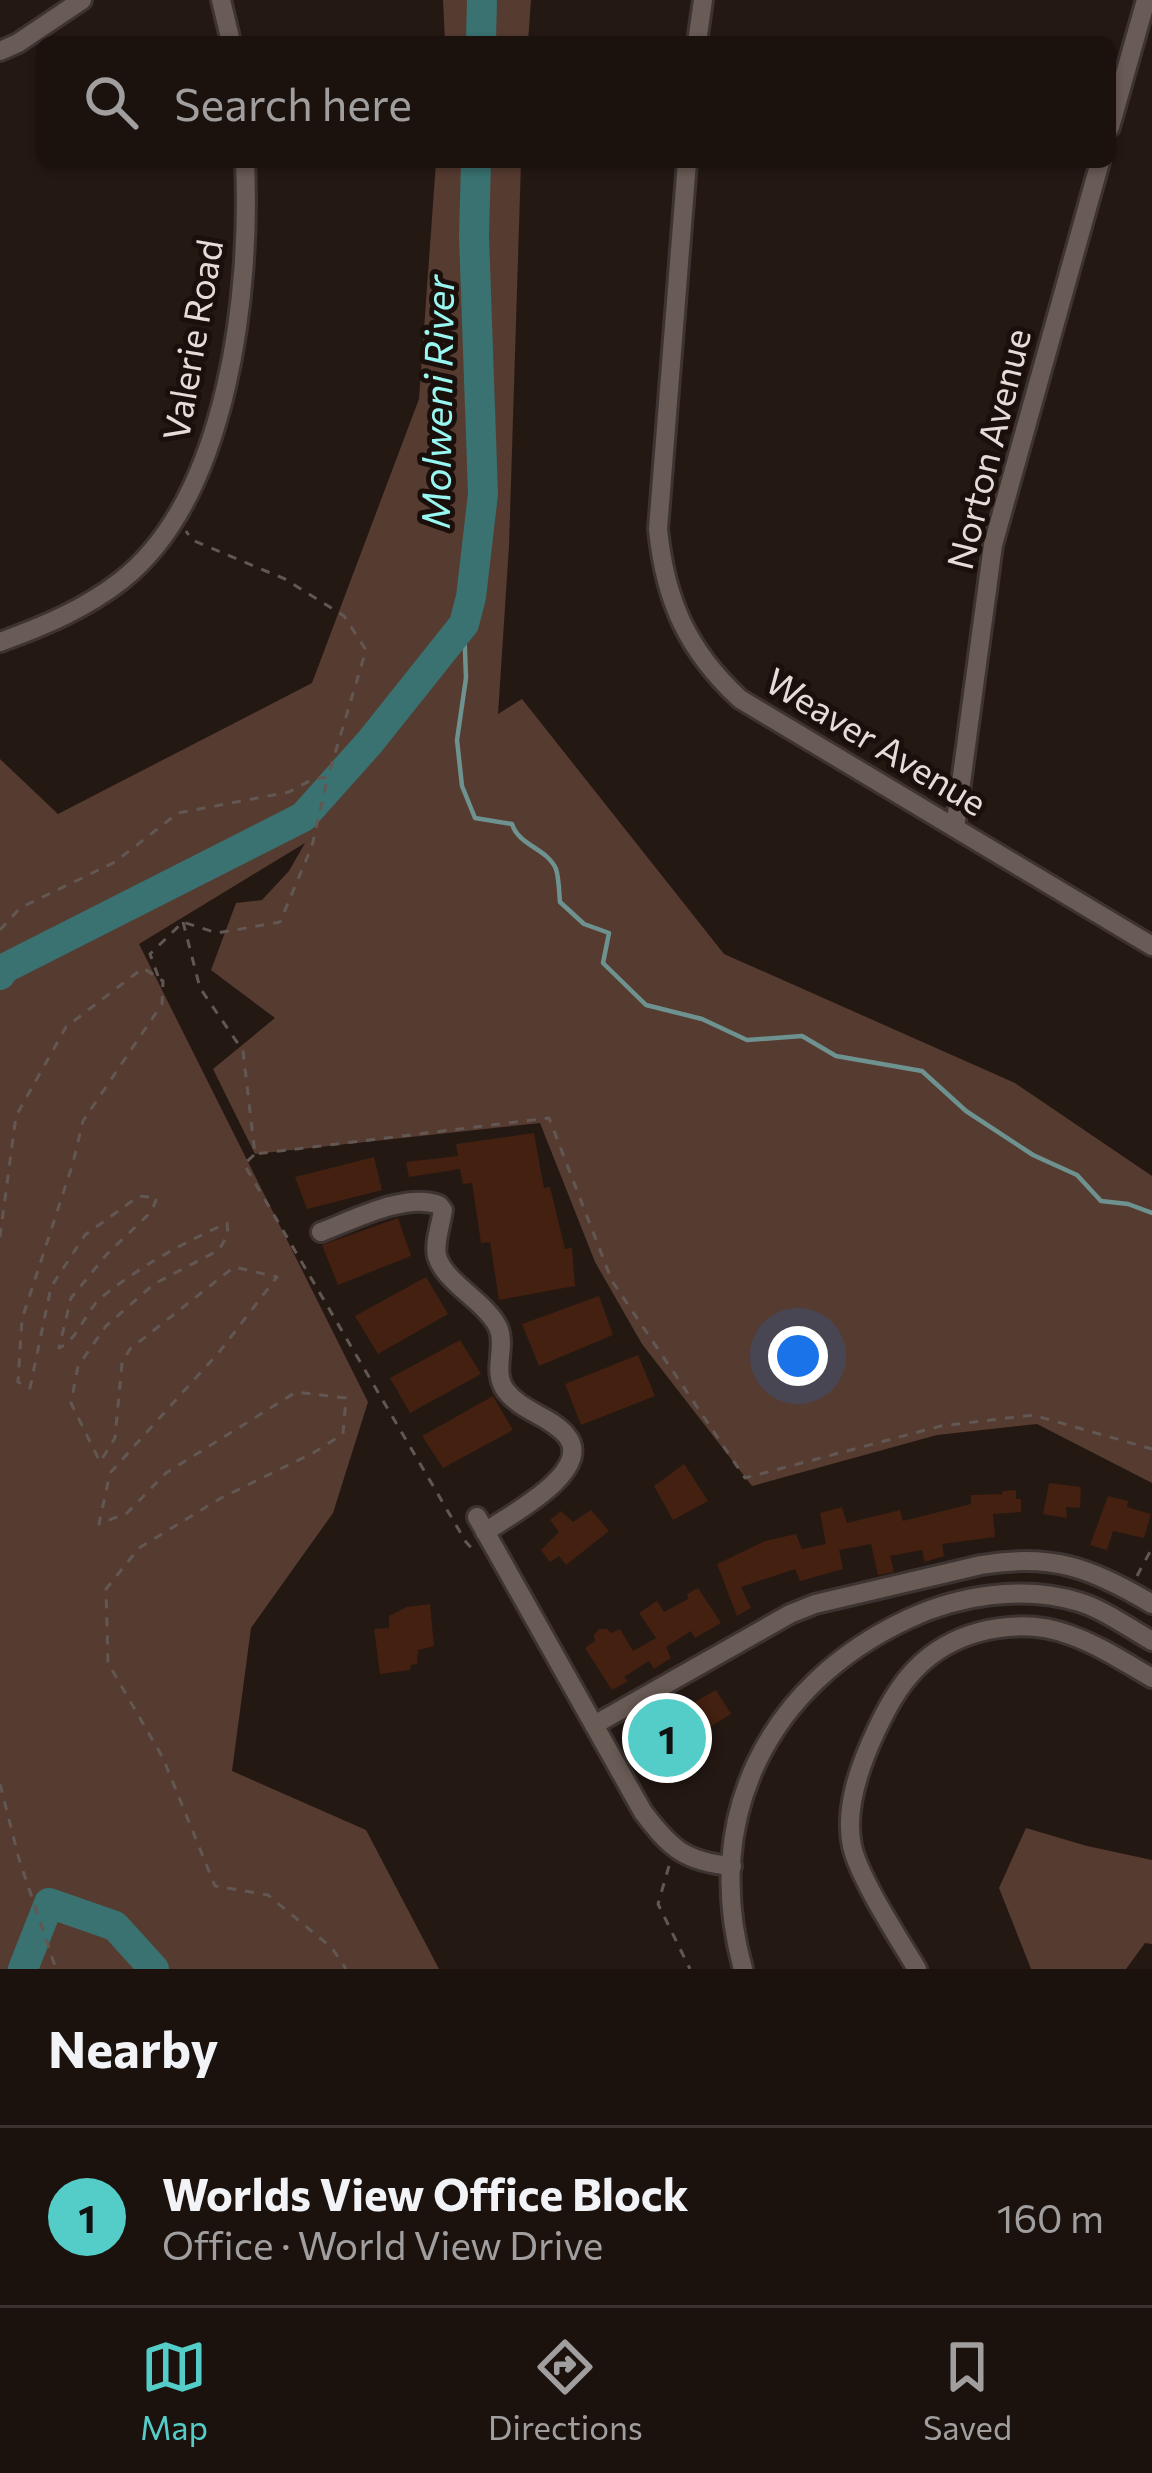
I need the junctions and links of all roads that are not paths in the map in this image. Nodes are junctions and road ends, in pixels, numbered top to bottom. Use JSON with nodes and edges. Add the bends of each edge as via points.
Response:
{"nodes":[{"id":1,"x":82,"y":0,"type":"edge"},
{"id":2,"x":221,"y":0,"type":"edge"},
{"id":3,"x":703,"y":0,"type":"edge"},
{"id":4,"x":1146,"y":14,"type":"edge"},
{"id":5,"x":230,"y":36,"type":"edge"},
{"id":6,"x":698,"y":36,"type":"edge"},
{"id":7,"x":0,"y":51,"type":"edge"},
{"id":8,"x":1116,"y":109,"type":"edge"},
{"id":9,"x":245,"y":168,"type":"edge"},
{"id":10,"x":687,"y":168,"type":"edge"},
{"id":11,"x":1098,"y":168,"type":"edge"},
{"id":12,"x":0,"y":642,"type":"edge"},
{"id":13,"x":955,"y":828,"type":"junction"},
{"id":14,"x":1152,"y":946,"type":"edge"},
{"id":15,"x":321,"y":1232,"type":"dead end"},
{"id":16,"x":1152,"y":1604,"type":"edge"},
{"id":17,"x":1152,"y":1641,"type":"edge"},
{"id":18,"x":1152,"y":1678,"type":"edge"},
{"id":19,"x":594,"y":1725,"type":"junction"},
{"id":20,"x":732,"y":1866,"type":"junction"},
{"id":21,"x":743,"y":1969,"type":"edge"},
{"id":22,"x":916,"y":1969,"type":"edge"}],
"edges":[{"from":1,"to":7,"type":"street"},
{"from":2,"to":5,"type":"street"},
{"from":3,"to":6,"type":"street"},
{"from":4,"to":8,"type":"street"},
{"from":9,"to":12,"type":"street","name":"Valerie Road","via":[[231,358],[206,459],[179,513],[124,579],[71,614]]},
{"from":10,"to":13,"type":"street","name":"Weaver Avenue","via":[[658,529],[681,625],[740,699]]},
{"from":11,"to":13,"type":"street","name":"Norton Avenue","via":[[993,545]]},
{"from":13,"to":14,"type":"street","name":"Weaver Avenue"},
{"from":15,"to":19,"type":"street","via":[[416,1201],[443,1210],[437,1256],[496,1323],[503,1388],[570,1440],[561,1477],[481,1524]]},
{"from":16,"to":19,"type":"street","via":[[1091,1572],[1009,1560],[814,1604]]},
{"from":17,"to":20,"type":"street","via":[[1082,1603],[1018,1594],[959,1601],[888,1628],[826,1670],[780,1721],[748,1782]]},
{"from":18,"to":22,"type":"street","via":[[1068,1634],[1019,1626],[969,1636],[913,1672],[872,1741],[850,1828],[858,1864]]},
{"from":19,"to":20,"type":"street","via":[[661,1836],[680,1853]]},
{"from":20,"to":21,"type":"street","via":[[730,1906]]}]}
